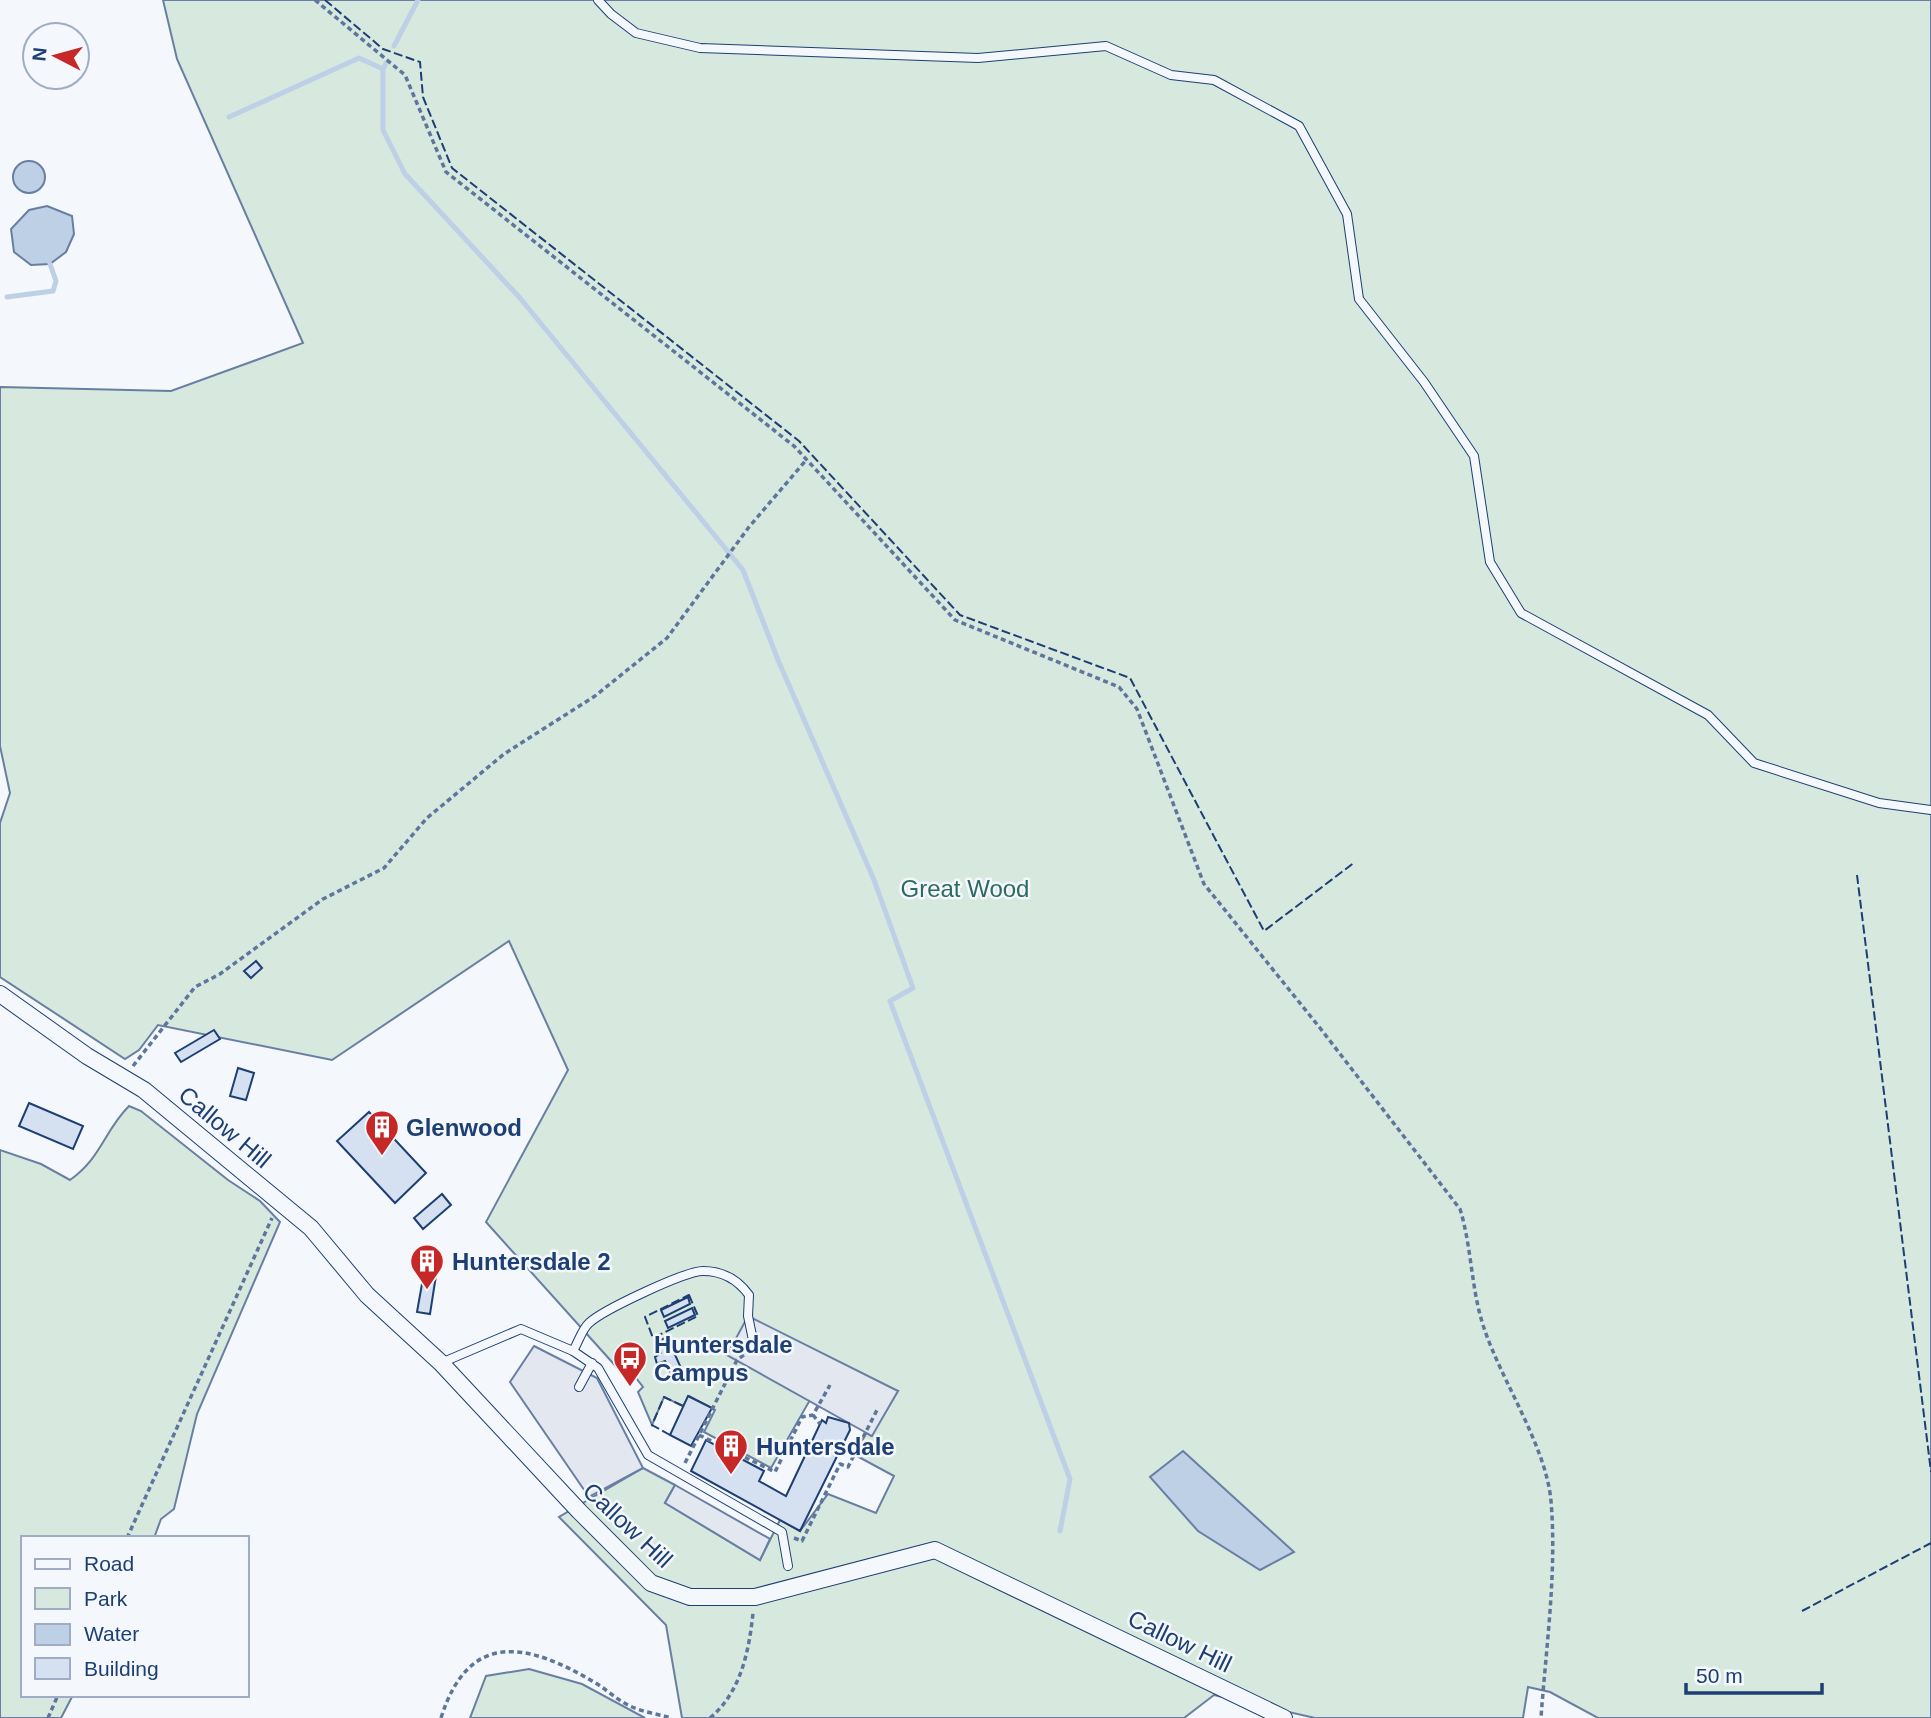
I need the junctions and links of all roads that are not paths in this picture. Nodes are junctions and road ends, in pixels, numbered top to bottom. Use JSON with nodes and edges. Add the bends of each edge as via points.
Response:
{"nodes":[{"id":1,"x":597,"y":0,"type":"edge"},
{"id":2,"x":1931,"y":810,"type":"edge"},
{"id":3,"x":0,"y":994,"type":"edge"},
{"id":4,"x":754,"y":1345,"type":"road end"},
{"id":5,"x":573,"y":1351,"type":"junction"},
{"id":6,"x":442,"y":1363,"type":"junction"},
{"id":7,"x":592,"y":1363,"type":"junction"},
{"id":8,"x":579,"y":1387,"type":"dead end"},
{"id":9,"x":788,"y":1566,"type":"dead end"},
{"id":10,"x":1284,"y":1718,"type":"edge"}],
"edges":[{"from":1,"to":2,"type":"lane","via":[[636,33],[700,48],[978,58],[1106,46],[1171,75],[1214,80],[1299,126],[1347,214],[1359,299],[1474,456],[1490,562],[1521,613],[1708,715],[1754,763],[1879,803]]},
{"from":3,"to":6,"type":"street","name":"Callow Hill","via":[[145,1090],[311,1228],[367,1295]]},
{"from":4,"to":5,"type":"lane","via":[[748,1316],[750,1295],[730,1278],[700,1271],[629,1299],[587,1323]]},
{"from":5,"to":6,"type":"lane","via":[[521,1329]]},
{"from":5,"to":7,"type":"lane"},
{"from":6,"to":10,"type":"street","name":"Callow Hill","via":[[651,1583],[690,1597],[755,1597],[935,1550]]},
{"from":7,"to":8,"type":"lane"},
{"from":7,"to":9,"type":"lane","via":[[636,1446],[782,1532]]}]}
